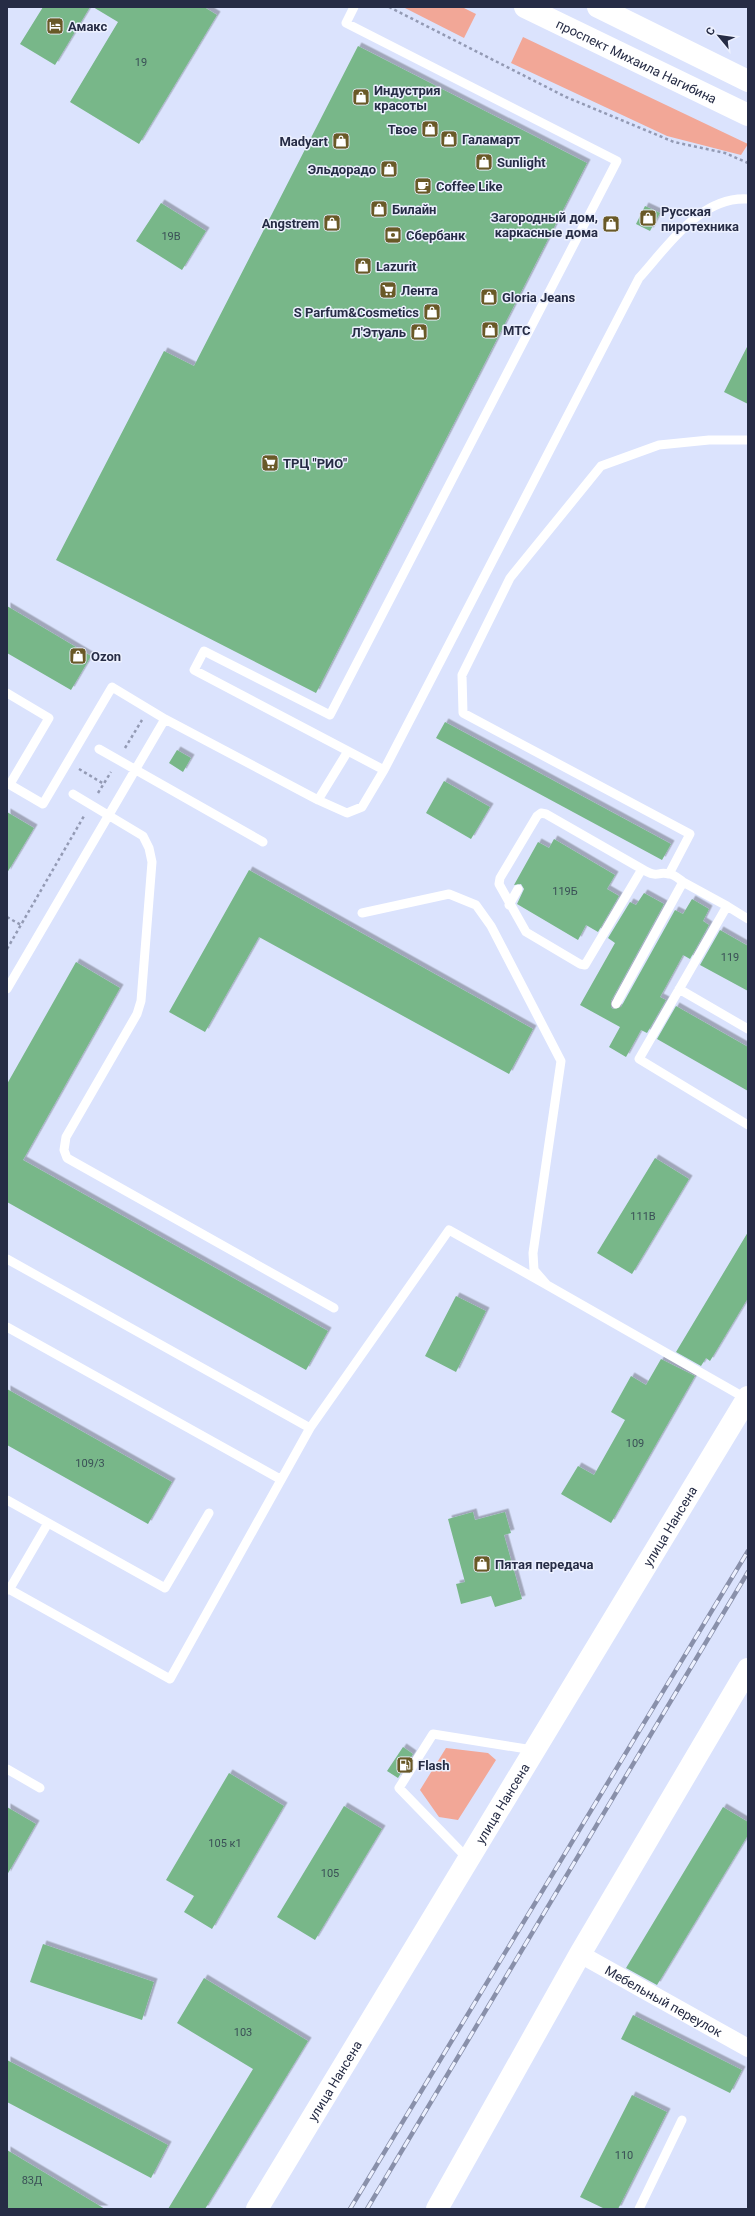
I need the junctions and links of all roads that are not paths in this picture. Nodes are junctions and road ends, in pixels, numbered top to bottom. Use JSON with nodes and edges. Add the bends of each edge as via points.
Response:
{"nodes":[{"id":1,"x":354,"y":7,"type":"edge"},
{"id":2,"x":525,"y":7,"type":"edge"},
{"id":3,"x":598,"y":7,"type":"edge"},
{"id":4,"x":748,"y":81,"type":"edge"},
{"id":5,"x":748,"y":115,"type":"edge"},
{"id":6,"x":748,"y":199,"type":"edge"},
{"id":7,"x":748,"y":440,"type":"edge"},
{"id":8,"x":7,"y":693,"type":"edge"},
{"id":9,"x":165,"y":719,"type":"junction"},
{"id":10,"x":99,"y":749,"type":"dead end"},
{"id":11,"x":348,"y":751,"type":"junction"},
{"id":12,"x":136,"y":770,"type":"junction"},
{"id":13,"x":384,"y":770,"type":"junction"},
{"id":14,"x":8,"y":784,"type":"edge"},
{"id":15,"x":72,"y":794,"type":"dead end"},
{"id":16,"x":318,"y":800,"type":"junction"},
{"id":17,"x":109,"y":815,"type":"junction"},
{"id":18,"x":263,"y":842,"type":"dead end"},
{"id":19,"x":642,"y":869,"type":"junction"},
{"id":20,"x":669,"y":874,"type":"junction"},
{"id":21,"x":683,"y":882,"type":"junction"},
{"id":22,"x":518,"y":890,"type":"dead end"},
{"id":23,"x":509,"y":904,"type":"junction"},
{"id":24,"x":727,"y":906,"type":"junction"},
{"id":25,"x":362,"y":913,"type":"dead end"},
{"id":26,"x":748,"y":919,"type":"edge"},
{"id":27,"x":7,"y":989,"type":"edge"},
{"id":28,"x":679,"y":989,"type":"junction"},
{"id":29,"x":616,"y":1004,"type":"dead end"},
{"id":30,"x":748,"y":1030,"type":"edge"},
{"id":31,"x":748,"y":1125,"type":"edge"},
{"id":32,"x":7,"y":1259,"type":"edge"},
{"id":33,"x":547,"y":1285,"type":"junction"},
{"id":34,"x":334,"y":1308,"type":"dead end"},
{"id":35,"x":7,"y":1327,"type":"edge"},
{"id":36,"x":747,"y":1398,"type":"edge"},
{"id":37,"x":310,"y":1428,"type":"junction"},
{"id":38,"x":280,"y":1479,"type":"junction"},
{"id":39,"x":7,"y":1500,"type":"edge"},
{"id":40,"x":209,"y":1513,"type":"dead end"},
{"id":41,"x":48,"y":1523,"type":"junction"},
{"id":42,"x":8,"y":1589,"type":"edge"},
{"id":43,"x":748,"y":1669,"type":"edge"},
{"id":44,"x":535,"y":1751,"type":"junction"},
{"id":45,"x":7,"y":1769,"type":"edge"},
{"id":46,"x":40,"y":1788,"type":"dead end"},
{"id":47,"x":469,"y":1860,"type":"junction"},
{"id":48,"x":580,"y":1954,"type":"junction"},
{"id":49,"x":748,"y":2048,"type":"edge"},
{"id":50,"x":682,"y":2120,"type":"dead end"},
{"id":51,"x":257,"y":2209,"type":"edge"},
{"id":52,"x":437,"y":2209,"type":"edge"},
{"id":53,"x":639,"y":2209,"type":"edge"}],
"edges":[{"from":1,"to":11,"type":"lane","via":[[346,22],[617,161],[330,715],[204,651],[194,670]]},
{"from":2,"to":5,"type":"main road","name":"проспект Михаила Нагибина"},
{"from":3,"to":4,"type":"main road"},
{"from":6,"to":13,"type":"lane","via":[[734,198],[694,217],[639,278]]},
{"from":7,"to":20,"type":"lane","via":[[709,440],[659,445],[601,466],[510,578],[462,675],[464,713],[690,834]]},
{"from":8,"to":14,"type":"lane","via":[[49,718]]},
{"from":9,"to":12,"type":"lane"},
{"from":9,"to":14,"type":"lane","via":[[112,687],[43,804]]},
{"from":9,"to":16,"type":"lane"},
{"from":10,"to":12,"type":"lane"},
{"from":11,"to":13,"type":"lane"},
{"from":11,"to":16,"type":"lane"},
{"from":12,"to":17,"type":"lane"},
{"from":12,"to":18,"type":"lane"},
{"from":13,"to":16,"type":"lane","via":[[362,807],[347,813]]},
{"from":15,"to":17,"type":"lane"},
{"from":17,"to":27,"type":"lane"},
{"from":17,"to":34,"type":"lane","via":[[143,836],[152,862],[141,1000],[137,1014],[66,1137],[64,1150],[67,1158]]},
{"from":19,"to":20,"type":"lane","via":[[654,875]]},
{"from":19,"to":23,"type":"lane","via":[[585,965],[530,935]]},
{"from":19,"to":23,"type":"lane","via":[[541,813],[500,878],[500,889]]},
{"from":20,"to":21,"type":"lane"},
{"from":21,"to":24,"type":"lane"},
{"from":21,"to":29,"type":"lane"},
{"from":22,"to":23,"type":"lane"},
{"from":24,"to":26,"type":"lane"},
{"from":24,"to":28,"type":"lane"},
{"from":25,"to":33,"type":"lane","via":[[449,894],[476,905],[491,926],[561,1060],[533,1253],[534,1270]]},
{"from":28,"to":30,"type":"lane"},
{"from":28,"to":31,"type":"lane","via":[[639,1059]]},
{"from":32,"to":37,"type":"lane"},
{"from":33,"to":36,"type":"lane"},
{"from":33,"to":37,"type":"lane","via":[[449,1230]]},
{"from":35,"to":38,"type":"lane"},
{"from":36,"to":44,"type":"main road","name":"улица Нансена"},
{"from":37,"to":38,"type":"lane"},
{"from":38,"to":42,"type":"lane","via":[[170,1679]]},
{"from":39,"to":41,"type":"lane"},
{"from":40,"to":41,"type":"lane","via":[[165,1588]]},
{"from":41,"to":42,"type":"lane"},
{"from":43,"to":48,"type":"main road"},
{"from":44,"to":47,"type":"main road","name":"улица Нансена"},
{"from":44,"to":47,"type":"lane","via":[[433,1734],[399,1788]]},
{"from":45,"to":46,"type":"lane"},
{"from":47,"to":51,"type":"main road","name":"улица Нансена"},
{"from":48,"to":49,"type":"street","name":"Мебельный переулок"},
{"from":48,"to":52,"type":"main road"},
{"from":50,"to":53,"type":"lane"}]}
